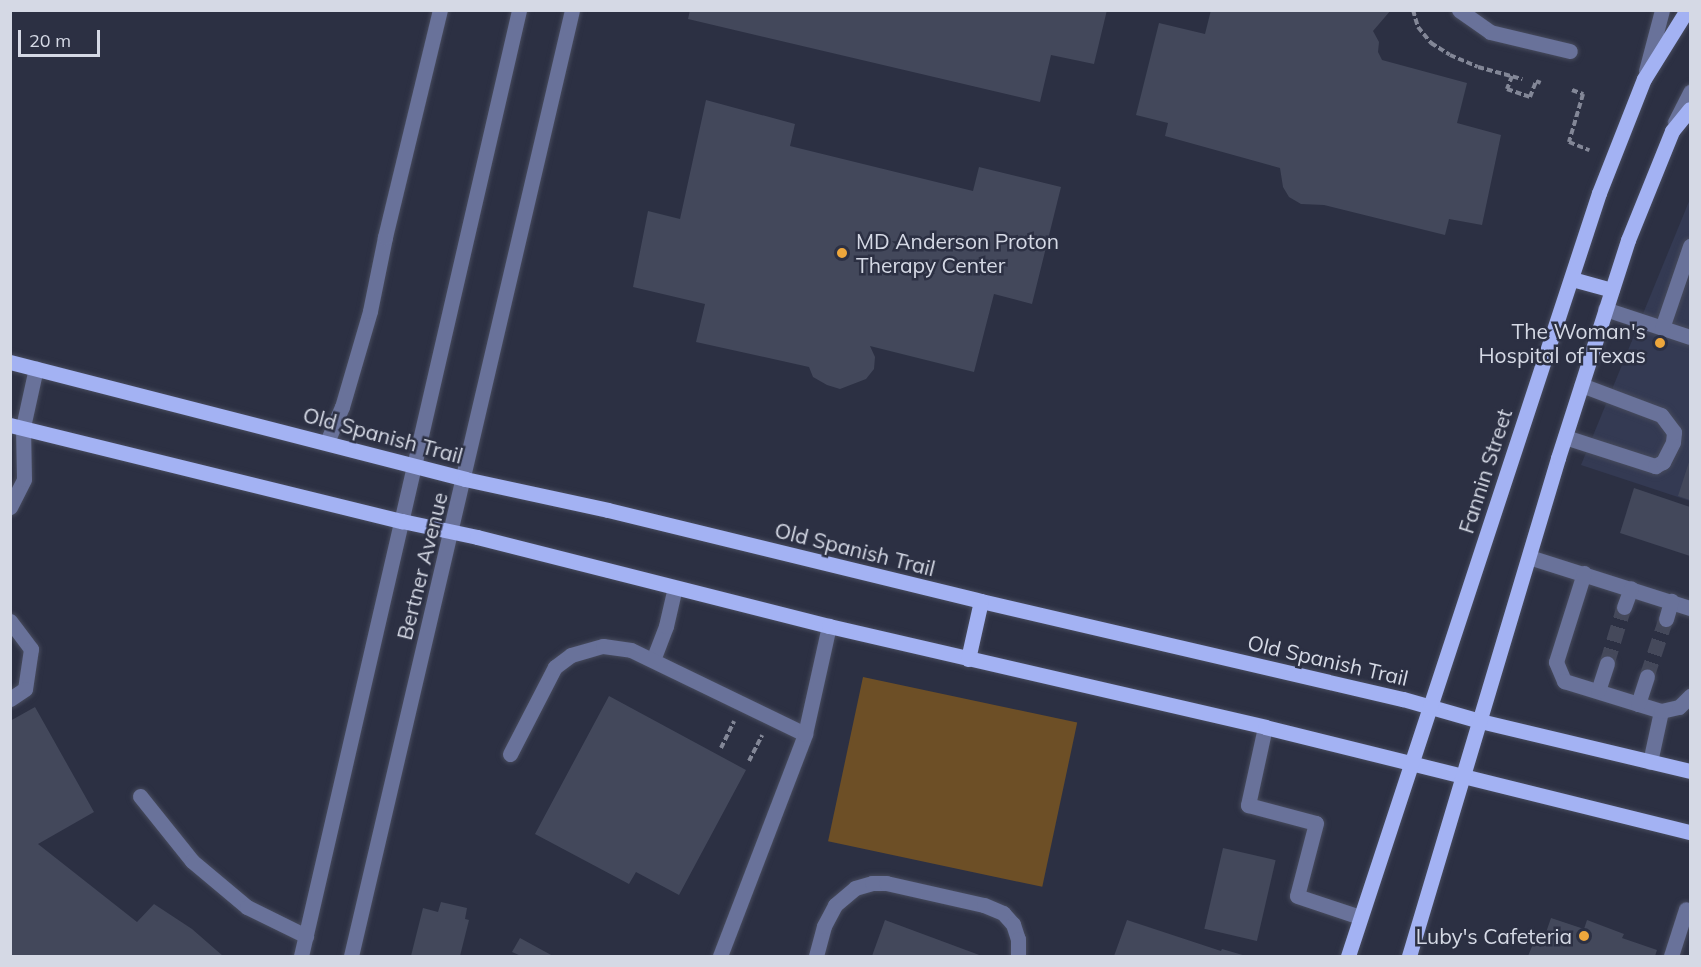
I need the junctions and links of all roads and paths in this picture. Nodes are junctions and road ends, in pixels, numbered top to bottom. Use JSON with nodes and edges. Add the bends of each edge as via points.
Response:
{"nodes":[{"id":1,"x":440,"y":10,"type":"edge"},
{"id":2,"x":519,"y":10,"type":"edge"},
{"id":3,"x":572,"y":10,"type":"edge"},
{"id":4,"x":1413,"y":10,"type":"edge"},
{"id":5,"x":1459,"y":10,"type":"edge"},
{"id":6,"x":1662,"y":10,"type":"edge"},
{"id":7,"x":1687,"y":10,"type":"edge"},
{"id":8,"x":1570,"y":51,"type":"dead end"},
{"id":9,"x":1512,"y":76,"type":"junction"},
{"id":10,"x":1522,"y":79,"type":"dead end"},
{"id":11,"x":1644,"y":80,"type":"junction"},
{"id":12,"x":1541,"y":83,"type":"dead end"},
{"id":13,"x":1572,"y":90,"type":"dead end"},
{"id":14,"x":1690,"y":92,"type":"edge"},
{"id":15,"x":1690,"y":109,"type":"edge"},
{"id":16,"x":1672,"y":131,"type":"junction"},
{"id":17,"x":1588,"y":150,"type":"dead end"},
{"id":18,"x":1690,"y":246,"type":"edge"},
{"id":19,"x":1572,"y":279,"type":"junction"},
{"id":20,"x":1612,"y":290,"type":"junction"},
{"id":21,"x":1605,"y":309,"type":"junction"},
{"id":22,"x":1662,"y":328,"type":"junction"},
{"id":23,"x":1690,"y":337,"type":"edge"},
{"id":24,"x":10,"y":362,"type":"edge"},
{"id":25,"x":36,"y":368,"type":"junction"},
{"id":26,"x":1581,"y":385,"type":"junction"},
{"id":27,"x":17,"y":426,"type":"edge"},
{"id":28,"x":1565,"y":437,"type":"junction"},
{"id":29,"x":327,"y":442,"type":"junction"},
{"id":30,"x":417,"y":465,"type":"junction"},
{"id":31,"x":465,"y":479,"type":"junction"},
{"id":32,"x":10,"y":507,"type":"edge"},
{"id":33,"x":402,"y":521,"type":"junction"},
{"id":34,"x":452,"y":531,"type":"junction"},
{"id":35,"x":1529,"y":557,"type":"junction"},
{"id":36,"x":1584,"y":573,"type":"junction"},
{"id":37,"x":675,"y":588,"type":"junction"},
{"id":38,"x":1631,"y":588,"type":"junction"},
{"id":39,"x":981,"y":601,"type":"junction"},
{"id":40,"x":1671,"y":601,"type":"junction"},
{"id":41,"x":1624,"y":607,"type":"tunnel mouth"},
{"id":42,"x":1690,"y":608,"type":"edge"},
{"id":43,"x":1665,"y":619,"type":"tunnel mouth"},
{"id":44,"x":10,"y":621,"type":"edge"},
{"id":45,"x":829,"y":626,"type":"junction"},
{"id":46,"x":968,"y":659,"type":"junction"},
{"id":47,"x":653,"y":660,"type":"junction"},
{"id":48,"x":1607,"y":663,"type":"tunnel mouth"},
{"id":49,"x":1647,"y":676,"type":"tunnel mouth"},
{"id":50,"x":1598,"y":691,"type":"junction"},
{"id":51,"x":1690,"y":696,"type":"edge"},
{"id":52,"x":10,"y":699,"type":"edge"},
{"id":53,"x":742,"y":704,"type":"junction"},
{"id":54,"x":1638,"y":704,"type":"junction"},
{"id":55,"x":1430,"y":705,"type":"junction"},
{"id":56,"x":1661,"y":711,"type":"junction"},
{"id":57,"x":770,"y":717,"type":"junction"},
{"id":58,"x":1480,"y":721,"type":"junction"},
{"id":59,"x":1265,"y":727,"type":"junction"},
{"id":60,"x":805,"y":734,"type":"junction"},
{"id":61,"x":721,"y":748,"type":"dead end"},
{"id":62,"x":510,"y":754,"type":"dead end"},
{"id":63,"x":749,"y":761,"type":"dead end"},
{"id":64,"x":1650,"y":762,"type":"junction"},
{"id":65,"x":1410,"y":763,"type":"junction"},
{"id":66,"x":1690,"y":771,"type":"edge"},
{"id":67,"x":1462,"y":775,"type":"junction"},
{"id":68,"x":140,"y":796,"type":"dead end"},
{"id":69,"x":1690,"y":832,"type":"edge"},
{"id":70,"x":1686,"y":909,"type":"dead end"},
{"id":71,"x":1360,"y":917,"type":"junction"},
{"id":72,"x":306,"y":936,"type":"junction"},
{"id":73,"x":302,"y":957,"type":"edge"},
{"id":74,"x":351,"y":957,"type":"edge"},
{"id":75,"x":720,"y":957,"type":"edge"},
{"id":76,"x":816,"y":957,"type":"edge"},
{"id":77,"x":1018,"y":957,"type":"edge"},
{"id":78,"x":1348,"y":957,"type":"edge"},
{"id":79,"x":1409,"y":957,"type":"edge"},
{"id":80,"x":1671,"y":957,"type":"edge"}],
"edges":[{"from":1,"to":29,"type":"street","via":[[370,311],[342,407]]},
{"from":2,"to":30,"type":"street","name":"Bertner Avenue"},
{"from":3,"to":31,"type":"street","name":"Bertner Avenue"},
{"from":4,"to":9,"type":"path","via":[[1418,27],[1450,55]]},
{"from":5,"to":8,"type":"street","via":[[1490,32]]},
{"from":6,"to":11,"type":"street"},
{"from":7,"to":11,"type":"main road","name":"Fannin Street"},
{"from":9,"to":10,"type":"path"},
{"from":9,"to":12,"type":"path","via":[[1507,89],[1530,97],[1536,81]]},
{"from":11,"to":19,"type":"main road","name":"Fannin Street","via":[[1599,194]]},
{"from":13,"to":17,"type":"path","via":[[1583,93],[1569,142]]},
{"from":14,"to":16,"type":"street"},
{"from":15,"to":16,"type":"main road"},
{"from":16,"to":20,"type":"main road"},
{"from":18,"to":22,"type":"street"},
{"from":19,"to":20,"type":"main road"},
{"from":19,"to":55,"type":"main road","name":"Fannin Street"},
{"from":20,"to":21,"type":"main road"},
{"from":21,"to":22,"type":"street"},
{"from":21,"to":26,"type":"main road"},
{"from":22,"to":23,"type":"street"},
{"from":24,"to":25,"type":"main road","name":"Old Spanish Trail"},
{"from":25,"to":27,"type":"street"},
{"from":25,"to":29,"type":"main road","name":"Old Spanish Trail"},
{"from":26,"to":28,"type":"main road"},
{"from":26,"to":28,"type":"street","via":[[1661,415],[1674,432],[1674,442],[1663,462],[1655,466]]},
{"from":27,"to":32,"type":"street","via":[[24,479]]},
{"from":27,"to":33,"type":"main road"},
{"from":28,"to":35,"type":"main road"},
{"from":29,"to":30,"type":"main road","name":"Old Spanish Trail"},
{"from":30,"to":31,"type":"main road","name":"Old Spanish Trail"},
{"from":30,"to":33,"type":"street","name":"Bertner Avenue"},
{"from":31,"to":34,"type":"street","name":"Bertner Avenue"},
{"from":31,"to":39,"type":"main road","name":"Old Spanish Trail"},
{"from":33,"to":34,"type":"main road"},
{"from":33,"to":72,"type":"street","name":"Bertner Avenue"},
{"from":34,"to":37,"type":"main road"},
{"from":34,"to":74,"type":"street","name":"Bertner Avenue"},
{"from":35,"to":36,"type":"street"},
{"from":35,"to":58,"type":"main road"},
{"from":36,"to":38,"type":"street"},
{"from":36,"to":50,"type":"street","via":[[1556,662],[1564,681]]},
{"from":37,"to":45,"type":"main road"},
{"from":37,"to":47,"type":"street"},
{"from":38,"to":40,"type":"street"},
{"from":38,"to":41,"type":"street"},
{"from":39,"to":46,"type":"main road"},
{"from":39,"to":55,"type":"main road","name":"Old Spanish Trail"},
{"from":40,"to":42,"type":"street"},
{"from":40,"to":43,"type":"street"},
{"from":44,"to":52,"type":"street","via":[[31,649],[25,689]]},
{"from":45,"to":46,"type":"main road"},
{"from":45,"to":60,"type":"street"},
{"from":46,"to":59,"type":"main road"},
{"from":47,"to":53,"type":"street"},
{"from":47,"to":62,"type":"street","via":[[631,650],[603,646],[571,655],[555,667]]},
{"from":48,"to":50,"type":"street"},
{"from":49,"to":54,"type":"street"},
{"from":50,"to":54,"type":"street"},
{"from":51,"to":56,"type":"street","via":[[1679,707]]},
{"from":53,"to":57,"type":"street"},
{"from":53,"to":61,"type":"path"},
{"from":54,"to":56,"type":"street"},
{"from":55,"to":58,"type":"main road","name":"Old Spanish Trail"},
{"from":55,"to":65,"type":"main road","name":"Fannin Street"},
{"from":56,"to":64,"type":"street"},
{"from":57,"to":60,"type":"street"},
{"from":57,"to":63,"type":"path"},
{"from":58,"to":64,"type":"main road","name":"Old Spanish Trail"},
{"from":58,"to":67,"type":"main road"},
{"from":59,"to":65,"type":"main road"},
{"from":59,"to":71,"type":"street","via":[[1248,805],[1316,823],[1298,896]]},
{"from":60,"to":75,"type":"street"},
{"from":64,"to":66,"type":"main road","name":"Old Spanish Trail"},
{"from":65,"to":67,"type":"main road"},
{"from":65,"to":71,"type":"main road","name":"Fannin Street"},
{"from":67,"to":69,"type":"main road"},
{"from":67,"to":79,"type":"main road"},
{"from":68,"to":72,"type":"street","via":[[192,861],[247,907]]},
{"from":70,"to":80,"type":"street"},
{"from":71,"to":78,"type":"main road","name":"Fannin Street"},
{"from":72,"to":73,"type":"street","name":"Bertner Avenue"},
{"from":76,"to":77,"type":"street","via":[[824,926],[835,905],[855,888],[886,883],[984,905],[1003,913],[1013,924]]}]}
